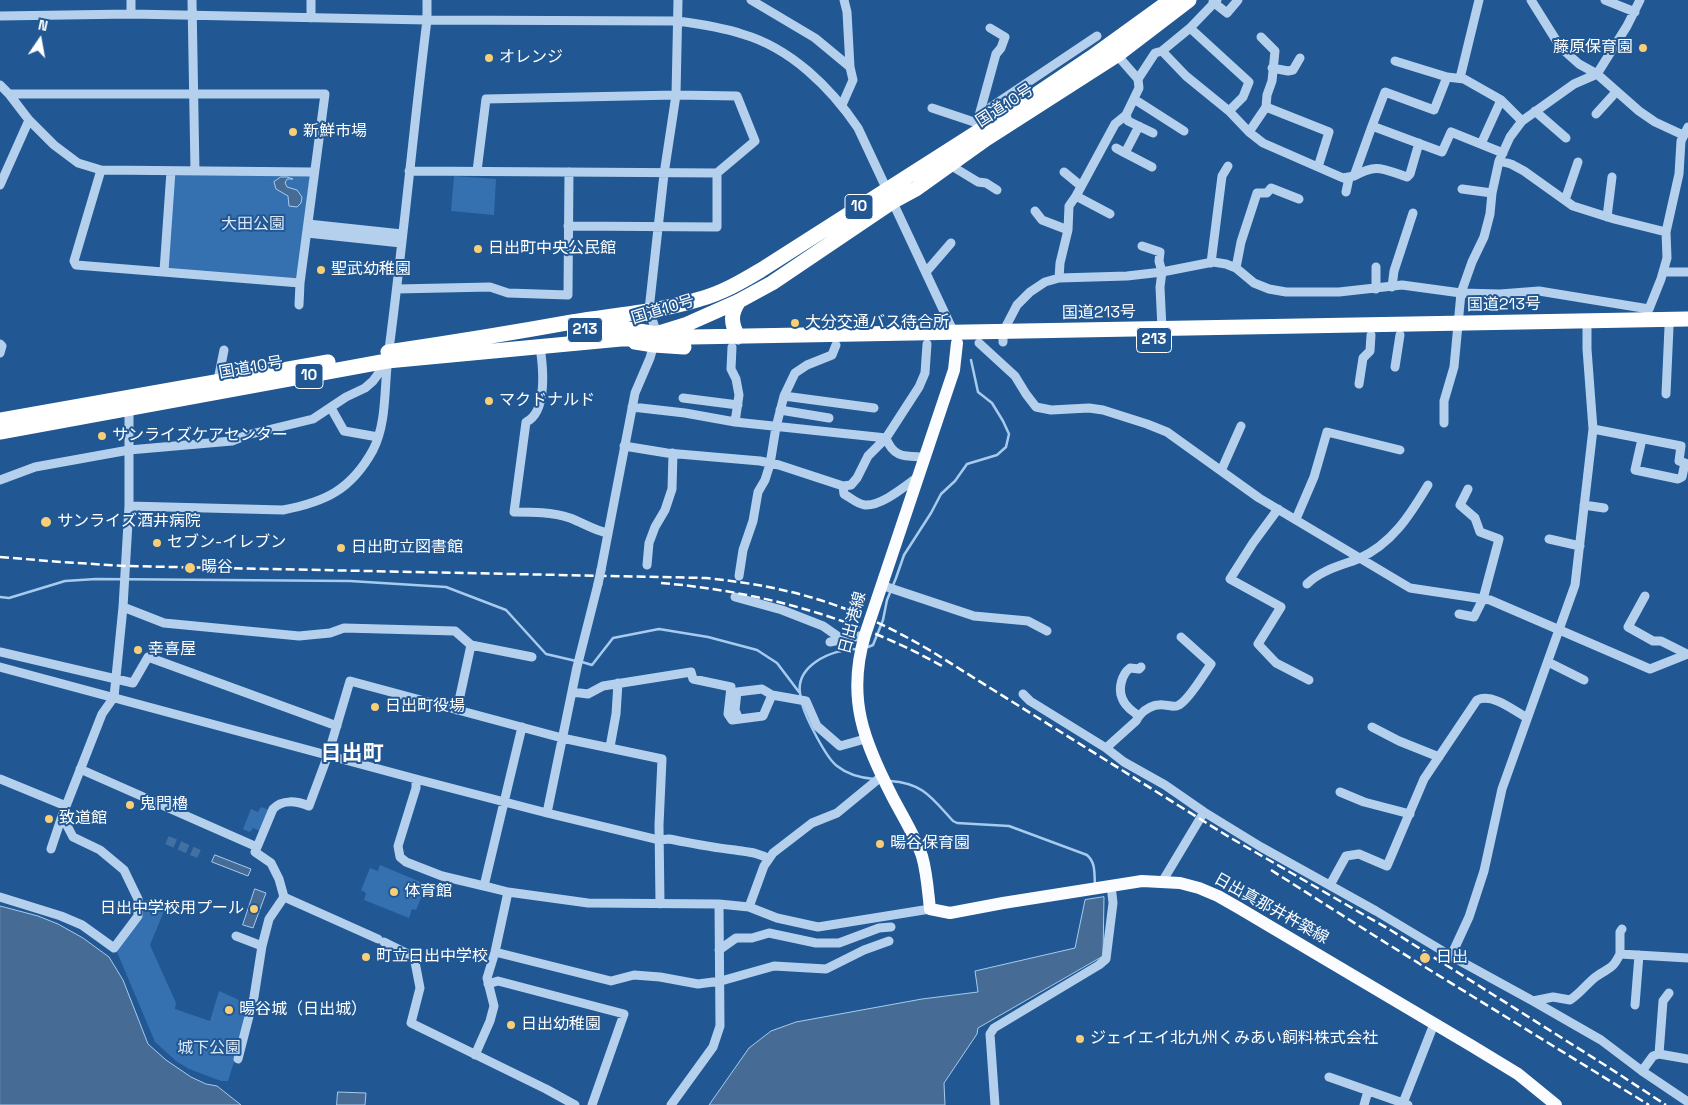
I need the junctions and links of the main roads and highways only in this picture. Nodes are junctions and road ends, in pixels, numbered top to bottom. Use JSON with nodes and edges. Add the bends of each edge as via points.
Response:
{"nodes":[{"id":1,"x":1171,"y":0,"type":"edge"},
{"id":2,"x":1189,"y":0,"type":"edge"},
{"id":3,"x":889,"y":196,"type":"junction"},
{"id":4,"x":739,"y":301,"type":"junction"},
{"id":5,"x":1688,"y":319,"type":"edge"},
{"id":6,"x":1587,"y":326,"type":"junction"},
{"id":7,"x":1688,"y":327,"type":"edge"},
{"id":8,"x":1458,"y":329,"type":"junction"},
{"id":9,"x":512,"y":334,"type":"junction"},
{"id":10,"x":1003,"y":337,"type":"junction"},
{"id":11,"x":956,"y":338,"type":"junction"},
{"id":12,"x":656,"y":339,"type":"junction"},
{"id":13,"x":735,"y":342,"type":"junction"},
{"id":14,"x":388,"y":357,"type":"junction"},
{"id":15,"x":128,"y":402,"type":"junction"},
{"id":16,"x":0,"y":420,"type":"edge"},
{"id":17,"x":0,"y":432,"type":"edge"},
{"id":18,"x":930,"y":909,"type":"joint"},
{"id":19,"x":1556,"y":1105,"type":"edge"}],
"edges":[{"from":1,"to":3,"type":"highway","name":"国道10号","number":"10","via":[[1092,58],[980,122]]},
{"from":2,"to":3,"type":"highway","name":"国道10号","number":"10","via":[[1117,55],[986,139],[916,189]]},
{"from":3,"to":4,"type":"highway","name":"国道10号","number":"10","via":[[772,283]]},
{"from":3,"to":9,"type":"highway","name":"国道10号","number":"10","via":[[729,288],[700,299]]},
{"from":4,"to":12,"type":"highway","name":"国道10号","number":"10"},
{"from":4,"to":13,"type":"highway","via":[[731,316]]},
{"from":5,"to":6,"type":"highway","name":"国道213号","number":"213"},
{"from":6,"to":7,"type":"highway","name":"国道213号","number":"213"},
{"from":6,"to":8,"type":"highway","name":"国道213号","number":"213"},
{"from":8,"to":10,"type":"highway","name":"国道213号","number":"213","via":[[1162,329]]},
{"from":8,"to":10,"type":"highway","name":"国道213号","number":"213","via":[[1400,335]]},
{"from":9,"to":12,"type":"highway","name":"国道213号","number":"213","via":[[610,327],[636,329]]},
{"from":9,"to":14,"type":"highway","name":"国道10号","number":"10"},
{"from":10,"to":11,"type":"highway","name":"国道213号","number":"213"},
{"from":10,"to":11,"type":"highway","name":"国道213号","number":"213","via":[[979,343]]},
{"from":11,"to":13,"type":"highway","name":"国道213号","number":"213"},
{"from":11,"to":13,"type":"highway","name":"国道213号","number":"213","via":[[927,344]]},
{"from":11,"to":18,"type":"main road","name":"日出港線","via":[[954,370],[860,649],[856,680],[858,707],[866,739],[922,857]]},
{"from":12,"to":13,"type":"highway","name":"国道213号","number":"213","via":[[691,337]]},
{"from":12,"to":14,"type":"highway","name":"国道10号","number":"10"},
{"from":14,"to":15,"type":"highway","name":"国道10号","number":"10"},
{"from":14,"to":15,"type":"highway","name":"国道10号","number":"10","via":[[218,380]]},
{"from":15,"to":16,"type":"highway","name":"国道10号","number":"10"},
{"from":15,"to":17,"type":"highway","name":"国道10号","number":"10"},
{"from":18,"to":19,"type":"main road","name":"日出真那井杵築線","via":[[950,913],[1111,885],[1142,881],[1180,883],[1218,896],[1518,1074]]}]}
